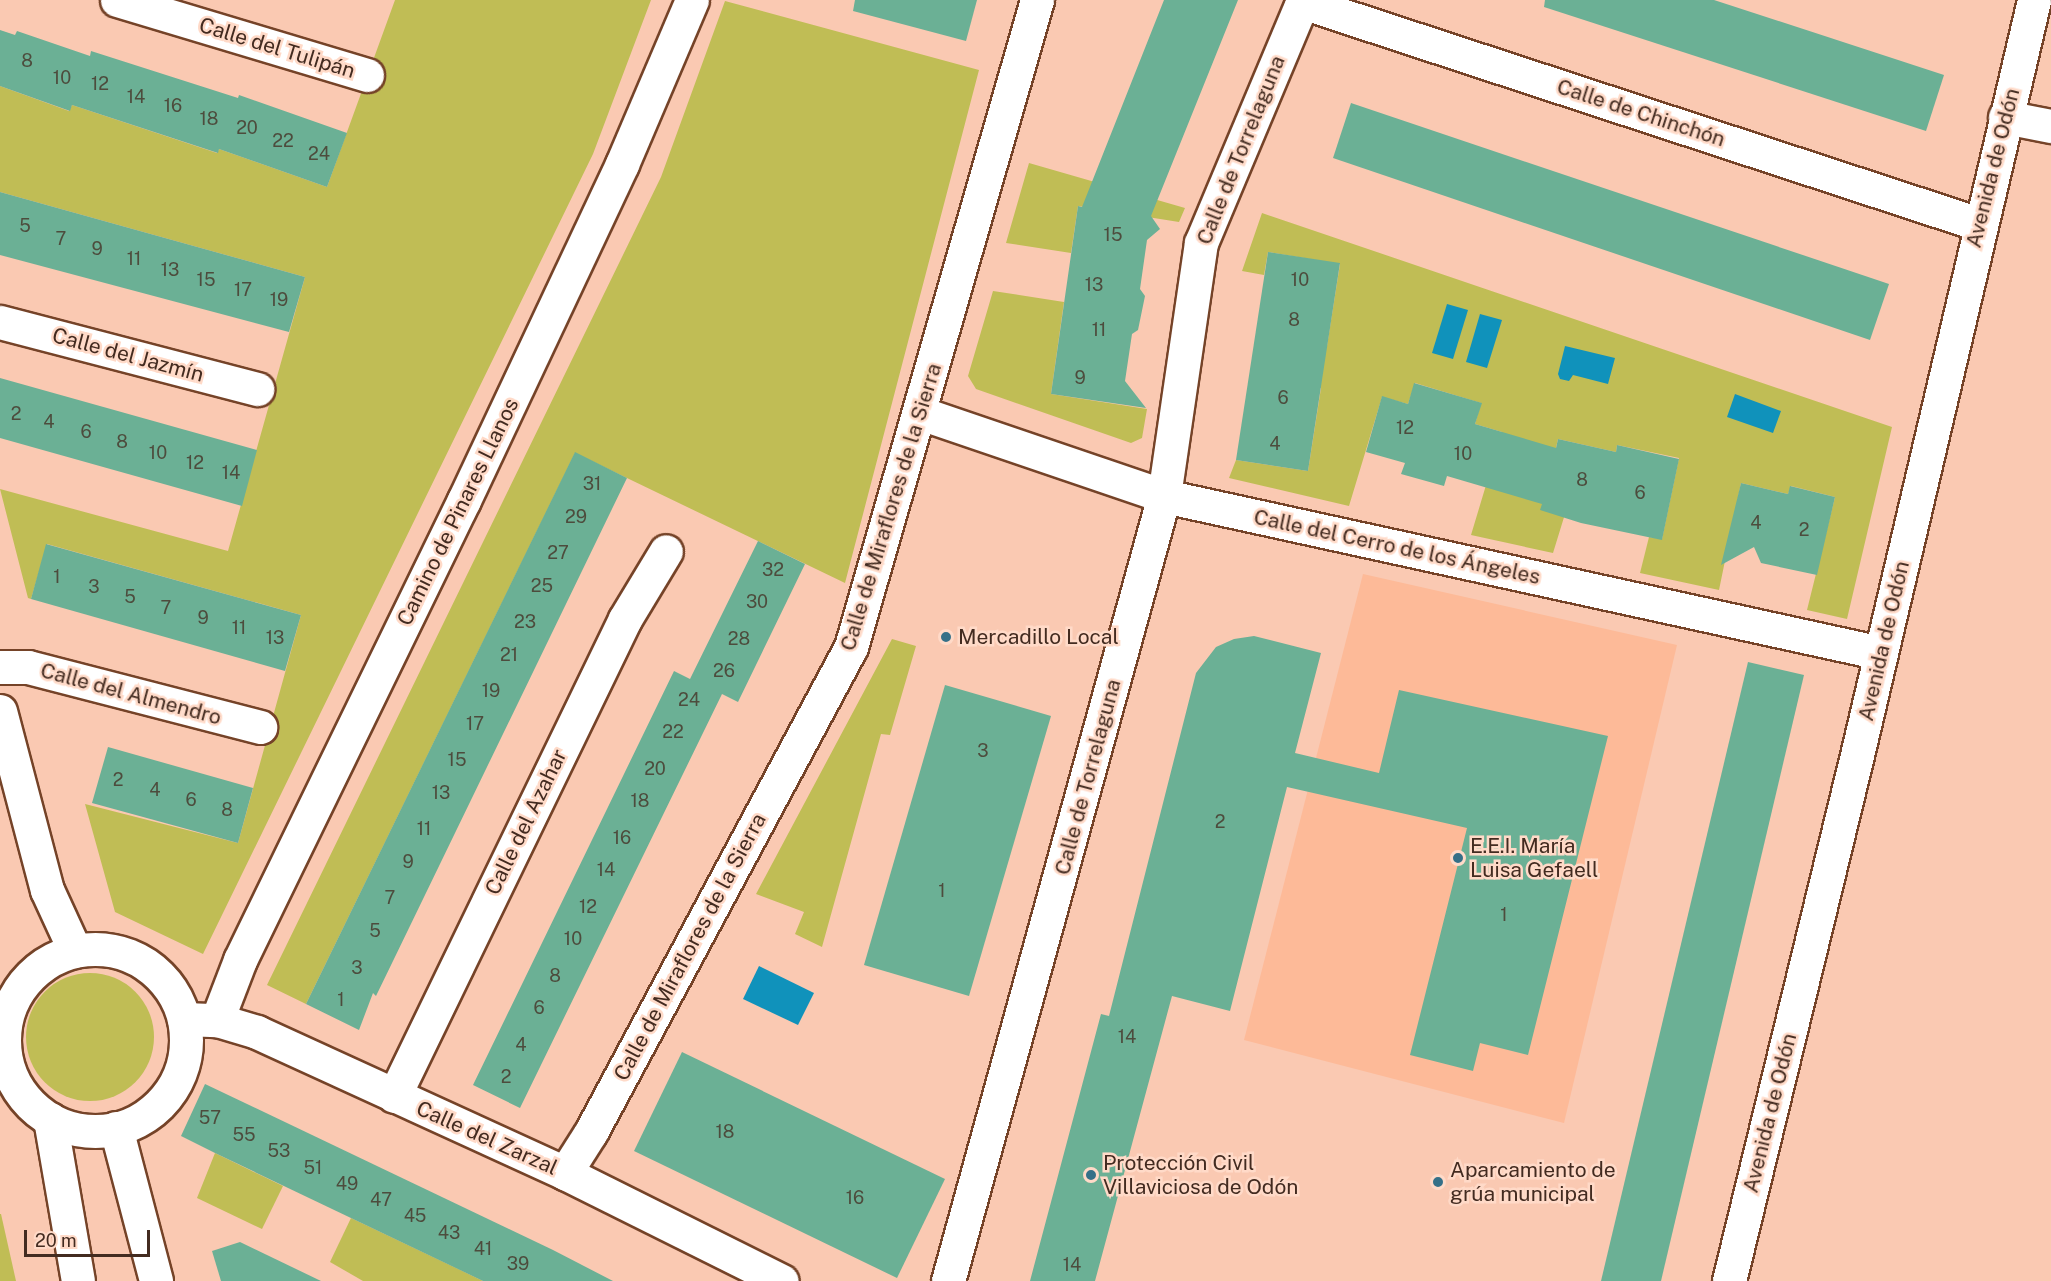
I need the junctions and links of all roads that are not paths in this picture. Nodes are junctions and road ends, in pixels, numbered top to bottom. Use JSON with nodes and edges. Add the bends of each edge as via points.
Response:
{"nodes":[{"id":1,"x":117,"y":0,"type":"edge"},
{"id":2,"x":692,"y":0,"type":"edge"},
{"id":3,"x":1037,"y":0,"type":"edge"},
{"id":4,"x":2034,"y":0,"type":"edge"},
{"id":5,"x":1303,"y":1,"type":"edge"},
{"id":6,"x":367,"y":75,"type":"dead end"},
{"id":7,"x":2005,"y":117,"type":"junction"},
{"id":8,"x":2051,"y":126,"type":"edge"},
{"id":9,"x":1979,"y":224,"type":"junction"},
{"id":10,"x":0,"y":322,"type":"edge"},
{"id":11,"x":257,"y":389,"type":"dead end"},
{"id":12,"x":920,"y":413,"type":"junction"},
{"id":13,"x":1164,"y":496,"type":"junction"},
{"id":14,"x":666,"y":551,"type":"dead end"},
{"id":15,"x":1881,"y":653,"type":"junction"},
{"id":16,"x":0,"y":667,"type":"edge"},
{"id":17,"x":0,"y":711,"type":"edge"},
{"id":18,"x":260,"y":727,"type":"dead end"},
{"id":19,"x":75,"y":951,"type":"junction"},
{"id":20,"x":5,"y":994,"type":"edge"},
{"id":21,"x":184,"y":1019,"type":"junction"},
{"id":22,"x":217,"y":1020,"type":"junction"},
{"id":23,"x":2,"y":1050,"type":"edge"},
{"id":24,"x":394,"y":1096,"type":"junction"},
{"id":25,"x":50,"y":1119,"type":"junction"},
{"id":26,"x":116,"y":1128,"type":"junction"},
{"id":27,"x":565,"y":1173,"type":"junction"},
{"id":28,"x":78,"y":1281,"type":"edge"},
{"id":29,"x":156,"y":1281,"type":"edge"},
{"id":30,"x":782,"y":1281,"type":"edge"},
{"id":31,"x":948,"y":1281,"type":"edge"},
{"id":32,"x":1729,"y":1281,"type":"edge"}],
"edges":[{"from":1,"to":6,"type":"street","name":"Calle del Tulipán"},
{"from":2,"to":22,"type":"street","name":"Camino de Pinares Llanos","via":[[606,196],[459,511],[240,960]]},
{"from":3,"to":12,"type":"street","name":"Calle de Miraflores de la Sierra"},
{"from":4,"to":7,"type":"street","name":"Avenida de Odón"},
{"from":5,"to":9,"type":"street","name":"Calle de Chinchón"},
{"from":5,"to":13,"type":"street","name":"Calle de Torrelaguna","via":[[1201,243]]},
{"from":7,"to":8,"type":"street"},
{"from":7,"to":9,"type":"street","name":"Avenida de Odón"},
{"from":9,"to":15,"type":"street","name":"Avenida de Odón"},
{"from":10,"to":11,"type":"street","name":"Calle del Jazmín"},
{"from":12,"to":13,"type":"street","name":"Calle del Cerro de los Ángeles"},
{"from":12,"to":27,"type":"street","name":"Calle de Miraflores de la Sierra","via":[[851,647],[591,1132]]},
{"from":13,"to":15,"type":"street","name":"Calle del Cerro de los Ángeles"},
{"from":13,"to":31,"type":"street","name":"Calle de Torrelaguna"},
{"from":14,"to":24,"type":"street","name":"Calle del Azahar","via":[[625,619]]},
{"from":15,"to":32,"type":"street","name":"Avenida de Odón"},
{"from":16,"to":18,"type":"street","name":"Calle del Almendro","via":[[28,667]]},
{"from":17,"to":19,"type":"street","via":[[47,890]]},
{"from":19,"to":20,"type":"street","via":[[48,962]]},
{"from":19,"to":21,"type":"street","via":[[104,949],[131,956],[147,966],[173,993]]},
{"from":20,"to":23,"type":"street"},
{"from":21,"to":22,"type":"street","name":"Calle del Zarzal"},
{"from":21,"to":26,"type":"street","via":[[186,1047],[179,1075],[164,1099],[143,1117]]},
{"from":22,"to":24,"type":"street","name":"Calle del Zarzal","via":[[257,1032]]},
{"from":23,"to":25,"type":"street","via":[[27,1102]]},
{"from":24,"to":27,"type":"street","name":"Calle del Zarzal"},
{"from":25,"to":26,"type":"street","via":[[94,1131]]},
{"from":25,"to":28,"type":"street"},
{"from":26,"to":29,"type":"street"},
{"from":27,"to":30,"type":"street","name":"Calle del Zarzal"}]}
